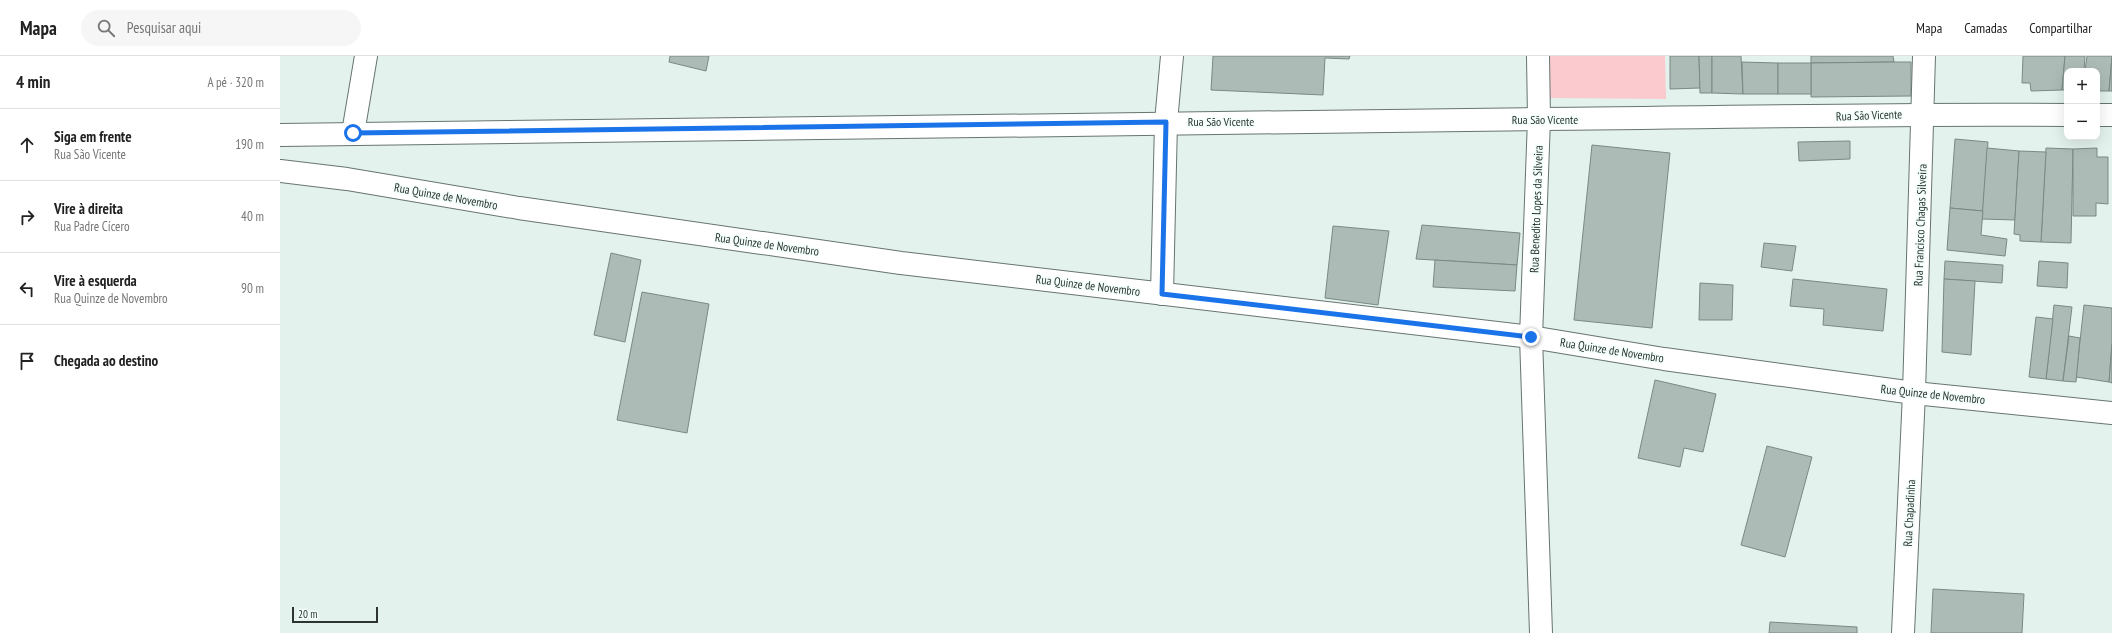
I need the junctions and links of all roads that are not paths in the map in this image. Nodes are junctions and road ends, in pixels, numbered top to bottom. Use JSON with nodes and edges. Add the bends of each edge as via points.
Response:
{"nodes":[{"id":1,"x":366,"y":56,"type":"edge"},
{"id":2,"x":1172,"y":56,"type":"edge"},
{"id":3,"x":1538,"y":56,"type":"edge"},
{"id":4,"x":1924,"y":56,"type":"edge"},
{"id":5,"x":1923,"y":113,"type":"junction"},
{"id":6,"x":2064,"y":115,"type":"edge"},
{"id":7,"x":2100,"y":115,"type":"edge"},
{"id":8,"x":2112,"y":115,"type":"edge"},
{"id":9,"x":1539,"y":119,"type":"junction"},
{"id":10,"x":1166,"y":122,"type":"junction"},
{"id":11,"x":353,"y":133,"type":"junction"},
{"id":12,"x":280,"y":135,"type":"edge"},
{"id":13,"x":280,"y":171,"type":"edge"},
{"id":14,"x":1162,"y":294,"type":"junction"},
{"id":15,"x":1531,"y":337,"type":"junction"},
{"id":16,"x":1914,"y":393,"type":"junction"},
{"id":17,"x":2112,"y":413,"type":"edge"},
{"id":18,"x":1541,"y":633,"type":"edge"},
{"id":19,"x":1903,"y":633,"type":"edge"}],
"edges":[{"from":1,"to":11,"type":"street"},
{"from":2,"to":10,"type":"street"},
{"from":3,"to":9,"type":"street","name":"Rua Benedito Lopes da Silveira"},
{"from":4,"to":5,"type":"street","name":"Rua Francisco Chagas Silveira"},
{"from":5,"to":6,"type":"street","name":"Rua São Vicente"},
{"from":5,"to":9,"type":"street","name":"Rua São Vicente"},
{"from":5,"to":16,"type":"street","name":"Rua Francisco Chagas Silveira"},
{"from":7,"to":8,"type":"street"},
{"from":9,"to":10,"type":"street","name":"Rua São Vicente"},
{"from":9,"to":15,"type":"street","name":"Rua Benedito Lopes da Silveira"},
{"from":10,"to":11,"type":"street","name":"Rua São Vicente"},
{"from":10,"to":14,"type":"street"},
{"from":11,"to":12,"type":"street","name":"Rua São Vicente"},
{"from":13,"to":14,"type":"street","name":"Rua Quinze de Novembro","via":[[901,263]]},
{"from":14,"to":15,"type":"street","name":"Rua Quinze de Novembro"},
{"from":15,"to":16,"type":"street","name":"Rua Quinze de Novembro","via":[[1664,359]]},
{"from":15,"to":18,"type":"street","name":"Rua Benedito Lopes da Silveira"},
{"from":16,"to":17,"type":"street","name":"Rua Quinze de Novembro"},
{"from":16,"to":19,"type":"street","name":"Rua Chapadinha"}]}
